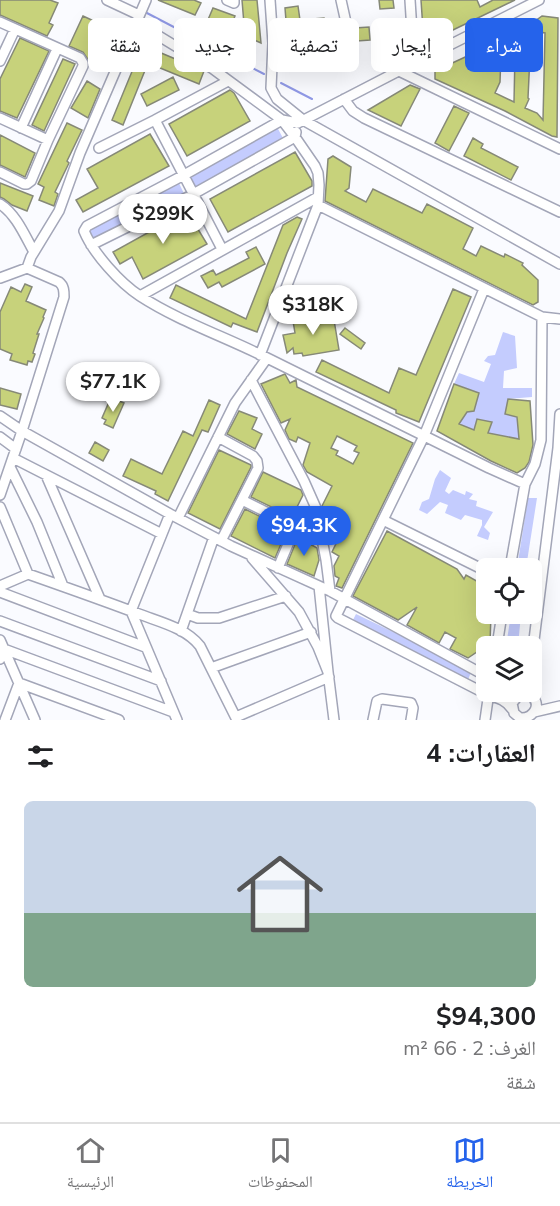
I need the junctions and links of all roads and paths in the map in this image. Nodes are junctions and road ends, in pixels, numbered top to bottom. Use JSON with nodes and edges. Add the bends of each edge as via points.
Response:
{"nodes":[{"id":1,"x":107,"y":0,"type":"edge"},
{"id":2,"x":133,"y":0,"type":"edge"},
{"id":3,"x":227,"y":0,"type":"edge"},
{"id":4,"x":234,"y":0,"type":"edge"},
{"id":5,"x":270,"y":0,"type":"edge"},
{"id":6,"x":341,"y":0,"type":"edge"},
{"id":7,"x":410,"y":0,"type":"edge"},
{"id":8,"x":539,"y":0,"type":"edge"},
{"id":9,"x":145,"y":2,"type":"edge"},
{"id":10,"x":139,"y":15,"type":"junction"},
{"id":11,"x":271,"y":18,"type":"edge"},
{"id":12,"x":345,"y":18,"type":"edge"},
{"id":13,"x":411,"y":18,"type":"edge"},
{"id":14,"x":0,"y":22,"type":"edge"},
{"id":15,"x":15,"y":29,"type":"junction"},
{"id":16,"x":162,"y":38,"type":"edge"},
{"id":17,"x":453,"y":43,"type":"edge"},
{"id":18,"x":57,"y":49,"type":"junction"},
{"id":19,"x":0,"y":61,"type":"edge"},
{"id":20,"x":271,"y":72,"type":"edge"},
{"id":21,"x":397,"y":72,"type":"edge"},
{"id":22,"x":401,"y":72,"type":"edge"},
{"id":23,"x":228,"y":81,"type":"junction"},
{"id":24,"x":344,"y":99,"type":"junction"},
{"id":25,"x":0,"y":118,"type":"edge"},
{"id":26,"x":154,"y":120,"type":"junction"},
{"id":27,"x":282,"y":120,"type":"junction"},
{"id":28,"x":300,"y":122,"type":"junction"},
{"id":29,"x":21,"y":128,"type":"junction"},
{"id":30,"x":295,"y":137,"type":"junction"},
{"id":31,"x":48,"y":140,"type":"junction"},
{"id":32,"x":99,"y":148,"type":"dead end"},
{"id":33,"x":560,"y":149,"type":"edge"},
{"id":34,"x":0,"y":172,"type":"edge"},
{"id":35,"x":184,"y":175,"type":"junction"},
{"id":36,"x":194,"y":194,"type":"junction"},
{"id":37,"x":318,"y":201,"type":"junction"},
{"id":38,"x":0,"y":204,"type":"edge"},
{"id":39,"x":560,"y":212,"type":"edge"},
{"id":40,"x":91,"y":244,"type":"junction"},
{"id":41,"x":222,"y":249,"type":"junction"},
{"id":42,"x":34,"y":252,"type":"junction"},
{"id":43,"x":560,"y":264,"type":"edge"},
{"id":44,"x":27,"y":268,"type":"junction"},
{"id":45,"x":1,"y":280,"type":"edge"},
{"id":46,"x":484,"y":289,"type":"junction"},
{"id":47,"x":140,"y":296,"type":"junction"},
{"id":48,"x":542,"y":317,"type":"junction"},
{"id":49,"x":560,"y":319,"type":"edge"},
{"id":50,"x":264,"y":357,"type":"junction"},
{"id":51,"x":251,"y":380,"type":"junction"},
{"id":52,"x":560,"y":414,"type":"edge"},
{"id":53,"x":0,"y":416,"type":"edge"},
{"id":54,"x":22,"y":431,"type":"junction"},
{"id":55,"x":424,"y":436,"type":"junction"},
{"id":56,"x":0,"y":437,"type":"edge"},
{"id":57,"x":218,"y":437,"type":"junction"},
{"id":58,"x":13,"y":458,"type":"junction"},
{"id":59,"x":46,"y":475,"type":"junction"},
{"id":60,"x":525,"y":484,"type":"junction"},
{"id":61,"x":0,"y":495,"type":"edge"},
{"id":62,"x":242,"y":500,"type":"junction"},
{"id":63,"x":0,"y":507,"type":"edge"},
{"id":64,"x":174,"y":516,"type":"junction"},
{"id":65,"x":383,"y":520,"type":"junction"},
{"id":66,"x":162,"y":534,"type":"junction"},
{"id":67,"x":217,"y":539,"type":"junction"},
{"id":68,"x":249,"y":554,"type":"junction"},
{"id":69,"x":512,"y":558,"type":"edge"},
{"id":70,"x":540,"y":558,"type":"edge"},
{"id":71,"x":476,"y":566,"type":"edge"},
{"id":72,"x":278,"y":568,"type":"junction"},
{"id":73,"x":28,"y":574,"type":"junction"},
{"id":74,"x":0,"y":586,"type":"edge"},
{"id":75,"x":63,"y":586,"type":"junction"},
{"id":76,"x":320,"y":586,"type":"junction"},
{"id":77,"x":330,"y":591,"type":"junction"},
{"id":78,"x":0,"y":592,"type":"edge"},
{"id":79,"x":286,"y":596,"type":"junction"},
{"id":80,"x":100,"y":599,"type":"junction"},
{"id":81,"x":345,"y":599,"type":"junction"},
{"id":82,"x":131,"y":611,"type":"junction"},
{"id":83,"x":187,"y":614,"type":"junction"},
{"id":84,"x":0,"y":621,"type":"edge"},
{"id":85,"x":181,"y":631,"type":"junction"},
{"id":86,"x":311,"y":632,"type":"junction"},
{"id":87,"x":2,"y":644,"type":"edge"},
{"id":88,"x":145,"y":647,"type":"junction"},
{"id":89,"x":0,"y":659,"type":"edge"},
{"id":90,"x":211,"y":668,"type":"junction"},
{"id":91,"x":476,"y":671,"type":"edge"},
{"id":92,"x":328,"y":675,"type":"junction"},
{"id":93,"x":161,"y":681,"type":"junction"},
{"id":94,"x":19,"y":683,"type":"junction"},
{"id":95,"x":476,"y":687,"type":"edge"},
{"id":96,"x":488,"y":702,"type":"edge"},
{"id":97,"x":506,"y":702,"type":"edge"},
{"id":98,"x":559,"y":706,"type":"edge"},
{"id":99,"x":531,"y":712,"type":"edge"},
{"id":100,"x":515,"y":715,"type":"edge"},
{"id":101,"x":175,"y":716,"type":"edge"},
{"id":102,"x":33,"y":718,"type":"edge"},
{"id":103,"x":236,"y":718,"type":"edge"},
{"id":104,"x":5,"y":720,"type":"edge"},
{"id":105,"x":46,"y":720,"type":"edge"},
{"id":106,"x":119,"y":720,"type":"edge"},
{"id":107,"x":334,"y":720,"type":"edge"},
{"id":108,"x":373,"y":720,"type":"edge"},
{"id":109,"x":411,"y":720,"type":"edge"},
{"id":110,"x":485,"y":720,"type":"edge"}],
"edges":[{"from":1,"to":10,"type":"street"},
{"from":2,"to":9,"type":"street"},
{"from":3,"to":4,"type":"street"},
{"from":5,"to":11,"type":"street"},
{"from":6,"to":12,"type":"street"},
{"from":7,"to":13,"type":"street"},
{"from":8,"to":17,"type":"street"},
{"from":9,"to":10,"type":"street"},
{"from":10,"to":42,"type":"street","via":[[59,211]]},
{"from":14,"to":15,"type":"street"},
{"from":15,"to":18,"type":"street"},
{"from":15,"to":19,"type":"street"},
{"from":16,"to":23,"type":"street"},
{"from":18,"to":29,"type":"street"},
{"from":18,"to":31,"type":"street","via":[[83,63]]},
{"from":20,"to":28,"type":"street","via":[[272,91]]},
{"from":21,"to":24,"type":"street"},
{"from":22,"to":33,"type":"street"},
{"from":23,"to":26,"type":"street"},
{"from":23,"to":27,"type":"street"},
{"from":24,"to":28,"type":"street"},
{"from":24,"to":39,"type":"street","via":[[364,118]]},
{"from":25,"to":29,"type":"street"},
{"from":26,"to":32,"type":"street"},
{"from":26,"to":35,"type":"street"},
{"from":27,"to":28,"type":"street"},
{"from":27,"to":30,"type":"street"},
{"from":27,"to":35,"type":"street"},
{"from":28,"to":30,"type":"street"},
{"from":28,"to":43,"type":"street"},
{"from":29,"to":31,"type":"street"},
{"from":30,"to":36,"type":"street"},
{"from":30,"to":37,"type":"street","via":[[318,173]]},
{"from":31,"to":34,"type":"street","via":[[29,183]]},
{"from":35,"to":36,"type":"street"},
{"from":35,"to":40,"type":"street","via":[[87,226],[84,231]]},
{"from":36,"to":40,"type":"street"},
{"from":36,"to":41,"type":"street"},
{"from":37,"to":41,"type":"street"},
{"from":37,"to":46,"type":"street"},
{"from":37,"to":50,"type":"street"},
{"from":38,"to":42,"type":"street"},
{"from":40,"to":47,"type":"street","via":[[107,266]]},
{"from":41,"to":47,"type":"street"},
{"from":42,"to":44,"type":"street"},
{"from":44,"to":45,"type":"street"},
{"from":44,"to":54,"type":"street","via":[[59,282],[64,297]]},
{"from":46,"to":48,"type":"street"},
{"from":46,"to":55,"type":"street"},
{"from":47,"to":50,"type":"street"},
{"from":48,"to":49,"type":"street"},
{"from":48,"to":60,"type":"street","via":[[541,440]]},
{"from":50,"to":51,"type":"street"},
{"from":50,"to":55,"type":"street"},
{"from":51,"to":57,"type":"street"},
{"from":51,"to":77,"type":"street","via":[[316,508]]},
{"from":52,"to":70,"type":"street"},
{"from":53,"to":54,"type":"street"},
{"from":54,"to":58,"type":"street"},
{"from":54,"to":64,"type":"street"},
{"from":55,"to":60,"type":"street"},
{"from":55,"to":65,"type":"street"},
{"from":56,"to":58,"type":"street"},
{"from":57,"to":62,"type":"street","via":[[257,461],[258,468]]},
{"from":57,"to":64,"type":"street"},
{"from":58,"to":59,"type":"street"},
{"from":58,"to":61,"type":"street"},
{"from":58,"to":75,"type":"street"},
{"from":59,"to":66,"type":"street"},
{"from":59,"to":80,"type":"street"},
{"from":60,"to":69,"type":"street"},
{"from":62,"to":67,"type":"street"},
{"from":62,"to":72,"type":"street","via":[[292,525],[294,530]]},
{"from":63,"to":73,"type":"street"},
{"from":64,"to":66,"type":"street"},
{"from":64,"to":67,"type":"street"},
{"from":65,"to":71,"type":"street"},
{"from":65,"to":81,"type":"street"},
{"from":66,"to":82,"type":"street"},
{"from":67,"to":68,"type":"street"},
{"from":67,"to":83,"type":"street"},
{"from":68,"to":72,"type":"street"},
{"from":68,"to":79,"type":"street"},
{"from":72,"to":76,"type":"street"},
{"from":73,"to":74,"type":"street"},
{"from":73,"to":75,"type":"street"},
{"from":75,"to":80,"type":"street"},
{"from":76,"to":77,"type":"street"},
{"from":76,"to":92,"type":"street"},
{"from":77,"to":81,"type":"street"},
{"from":78,"to":88,"type":"street"},
{"from":79,"to":83,"type":"street","via":[[219,618]]},
{"from":79,"to":86,"type":"street"},
{"from":80,"to":82,"type":"street"},
{"from":81,"to":91,"type":"street"},
{"from":81,"to":95,"type":"street","via":[[336,614],[338,618]]},
{"from":82,"to":85,"type":"street"},
{"from":82,"to":88,"type":"street"},
{"from":83,"to":85,"type":"street"},
{"from":84,"to":93,"type":"street"},
{"from":85,"to":90,"type":"street","via":[[198,644]]},
{"from":86,"to":90,"type":"street"},
{"from":86,"to":92,"type":"street"},
{"from":87,"to":89,"type":"street"},
{"from":87,"to":94,"type":"street"},
{"from":87,"to":101,"type":"street"},
{"from":88,"to":93,"type":"street"},
{"from":90,"to":103,"type":"street"},
{"from":92,"to":103,"type":"street"},
{"from":92,"to":107,"type":"street"},
{"from":93,"to":101,"type":"street"},
{"from":94,"to":102,"type":"street"},
{"from":94,"to":104,"type":"street"},
{"from":94,"to":106,"type":"street"},
{"from":96,"to":110,"type":"street"},
{"from":97,"to":100,"type":"street"},
{"from":98,"to":99,"type":"street"},
{"from":99,"to":100,"type":"street","via":[[520,718]]},
{"from":102,"to":105,"type":"street"},
{"from":108,"to":109,"type":"street","via":[[376,703],[382,699],[411,703]]}]}
